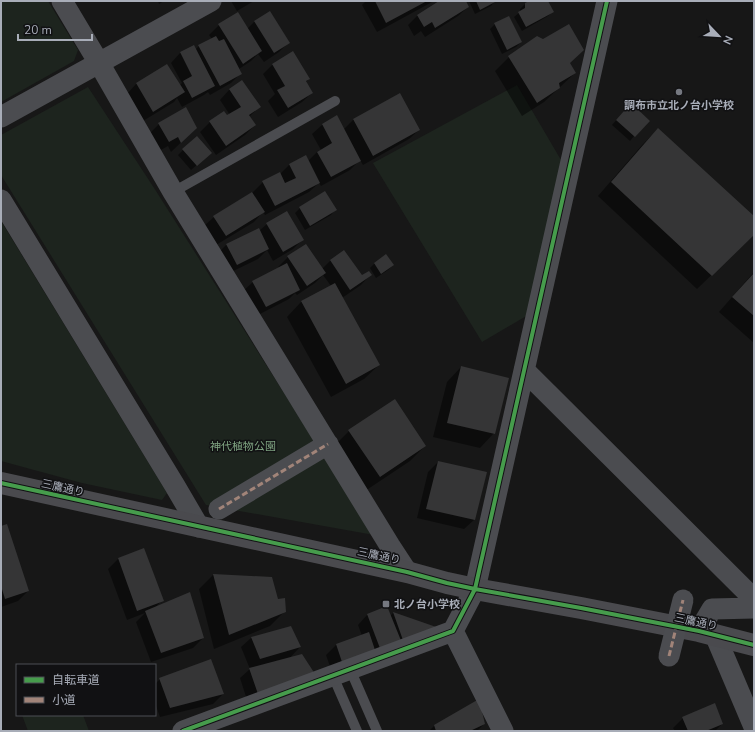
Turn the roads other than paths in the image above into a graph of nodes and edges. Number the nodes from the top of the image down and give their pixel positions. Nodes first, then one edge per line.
1 (62, 1) edge
2 (211, 1) edge
3 (607, 1) edge
4 (99, 63) junction
5 (335, 101) dead end
6 (1, 117) edge
7 (172, 192) junction
8 (1, 200) edge
9 (524, 370) junction
10 (328, 444) junction
11 (1, 483) edge
12 (219, 509) dead end
13 (199, 527) junction
14 (407, 572) junction
15 (475, 589) junction
16 (683, 600) dead end
17 (754, 603) edge
18 (754, 608) edge
19 (453, 631) junction
20 (707, 633) junction
21 (754, 645) edge
22 (669, 656) dead end
23 (341, 672) junction
24 (754, 727) edge
25 (183, 731) edge
26 (357, 731) edge
27 (377, 731) edge
28 (503, 731) edge

1 - 4 street
2 - 4 street
3 - 9 street
4 - 6 street
4 - 7 street
5 - 7 lane
7 - 10 street
8 - 13 street
9 - 15 street
9 - 17 street
10 - 12 street
10 - 14 street
11 - 13 main road, 三鷹通り
13 - 14 main road, 三鷹通り
14 - 15 main road, 三鷹通り
15 - 19 street
15 - 20 main road, 三鷹通り
16 - 22 street, bridge
18 - 20 street
19 - 23 street
19 - 28 street
20 - 21 main road, 三鷹通り
20 - 24 street
23 - 25 street
23 - 26 lane
23 - 27 lane

